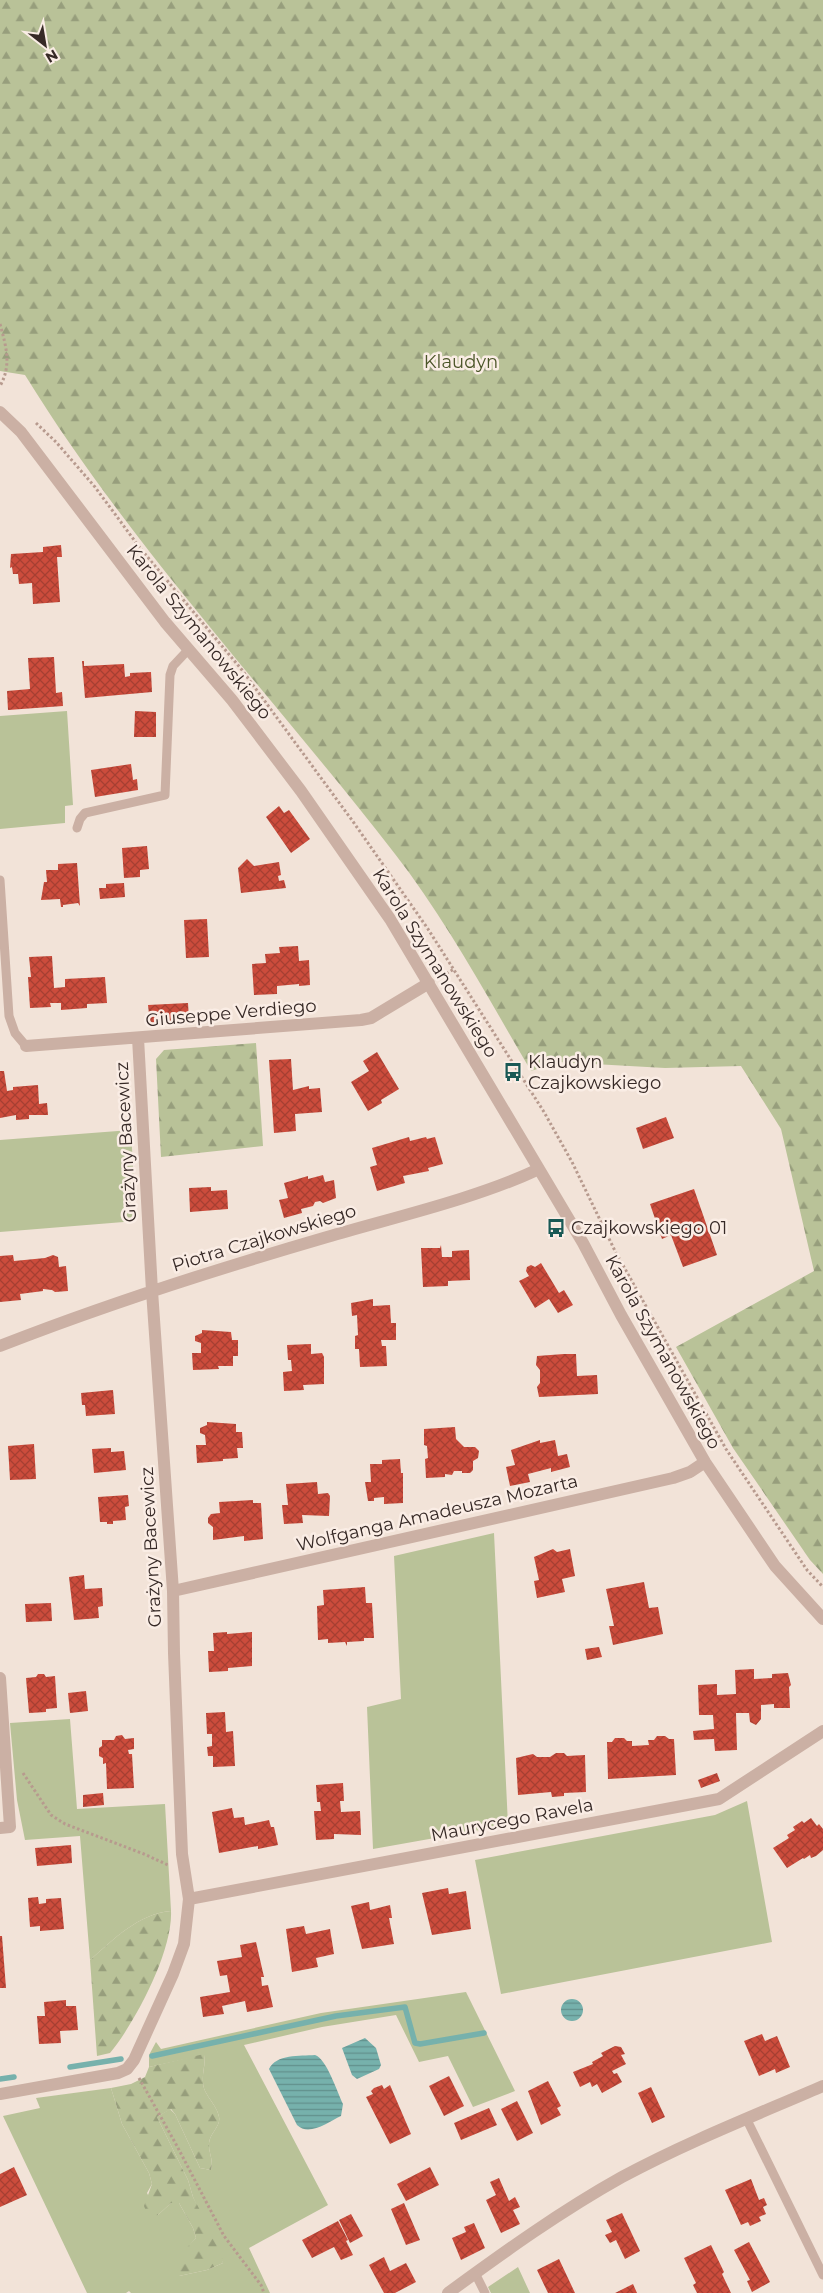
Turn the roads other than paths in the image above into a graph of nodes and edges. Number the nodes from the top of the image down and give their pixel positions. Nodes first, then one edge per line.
1 (0, 412) edge
2 (188, 650) junction
3 (77, 828) dead end
4 (0, 880) edge
5 (429, 983) junction
6 (138, 1038) junction
7 (26, 1046) joint
8 (540, 1170) junction
9 (152, 1291) junction
10 (0, 1346) edge
11 (705, 1462) junction
12 (174, 1592) junction
13 (823, 1619) edge
14 (0, 1678) edge
15 (823, 1731) edge
16 (0, 1828) edge
17 (189, 1899) junction
18 (823, 2086) edge
19 (0, 2094) edge
20 (747, 2120) junction
21 (475, 2273) junction
22 (823, 2275) edge
23 (448, 2293) edge
24 (484, 2293) edge

1 - 2 street, Karola Szymanowskiego
2 - 3 lane
2 - 5 street, Karola Szymanowskiego
4 - 7 lane
5 - 6 street, Giuseppe Verdiego
5 - 8 street, Karola Szymanowskiego
6 - 7 street, Giuseppe Verdiego
6 - 9 street, Grażyny Bacewicz
8 - 9 street, Piotra Czajkowskiego
8 - 11 street, Karola Szymanowskiego
9 - 10 street, Piotra Czajkowskiego
9 - 12 street, Grażyny Bacewicz
11 - 12 street, Wolfganga Amadeusza Mozarta
11 - 13 street, Karola Szymanowskiego
12 - 17 street, Grażyny Bacewicz
14 - 16 street
15 - 17 street, Maurycego Ravela
17 - 19 street, Grażyny Bacewicz
18 - 20 street
20 - 21 street
20 - 22 lane
21 - 23 street
21 - 24 lane

